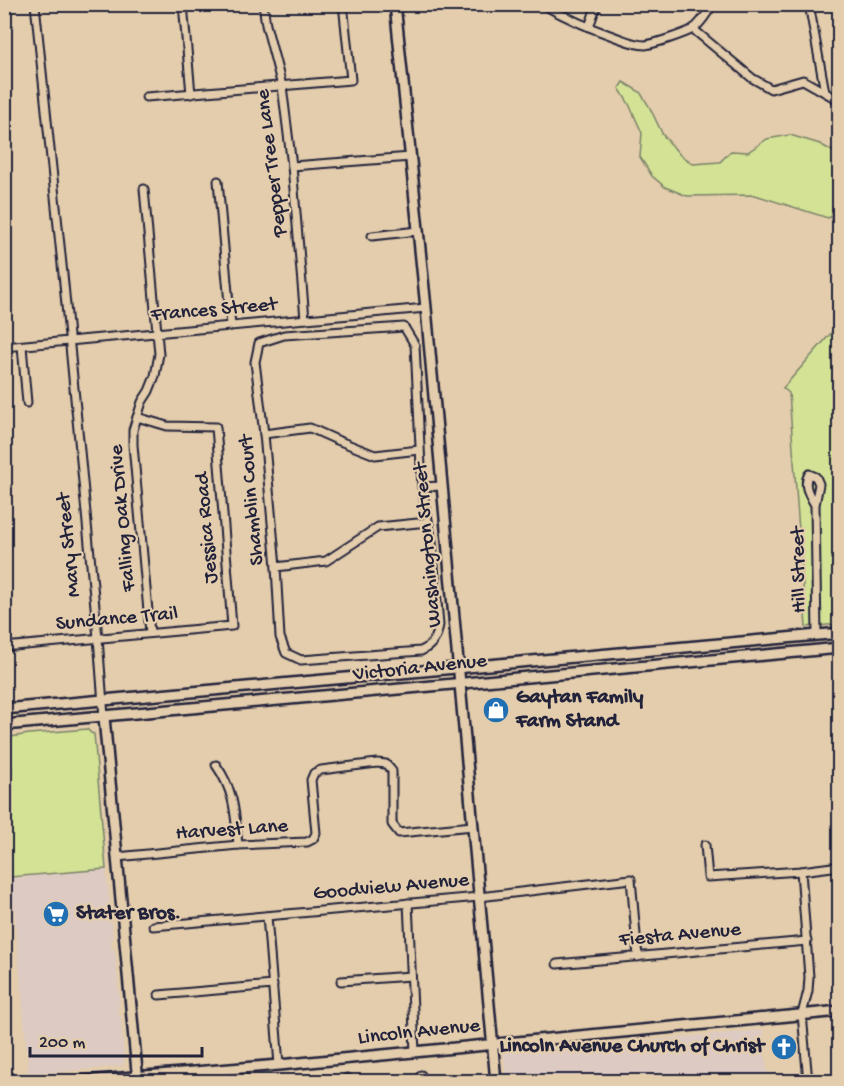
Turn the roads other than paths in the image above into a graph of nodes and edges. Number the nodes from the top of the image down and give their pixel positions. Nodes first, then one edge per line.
1 (35, 4) edge
2 (183, 4) edge
3 (263, 4) edge
4 (395, 4) edge
5 (542, 4) edge
6 (597, 4) edge
7 (713, 4) edge
8 (809, 4) edge
9 (344, 5) edge
10 (589, 27) junction
11 (693, 29) junction
12 (282, 86) junction
13 (825, 92) junction
14 (191, 94) junction
15 (146, 97) dead end
16 (840, 101) edge
17 (411, 157) junction
18 (292, 166) junction
19 (218, 181) dead end
20 (144, 189) dead end
21 (418, 231) junction
22 (372, 236) dead end
23 (426, 308) junction
24 (304, 319) junction
25 (231, 326) junction
26 (158, 333) junction
27 (69, 341) junction
28 (22, 346) junction
29 (4, 347) edge
30 (27, 403) dead end
31 (137, 417) junction
32 (264, 434) junction
33 (419, 450) junction
34 (442, 486) junction
35 (422, 487) junction
36 (815, 505) dead end
37 (428, 522) junction
38 (276, 567) junction
39 (232, 626) joint
40 (150, 633) junction
41 (840, 633) edge
42 (817, 635) junction
43 (98, 638) junction
44 (4, 647) edge
45 (840, 648) edge
46 (458, 668) junction
47 (460, 684) junction
48 (102, 700) junction
49 (4, 709) edge
50 (104, 717) junction
51 (4, 725) edge
52 (216, 765) dead end
53 (473, 826) junction
54 (238, 845) junction
55 (705, 845) dead end
56 (117, 857) junction
57 (840, 867) edge
58 (801, 871) junction
59 (479, 897) junction
60 (408, 903) junction
61 (267, 916) junction
62 (153, 926) dead end
63 (807, 941) junction
64 (638, 957) junction
65 (557, 964) dead end
66 (411, 976) junction
67 (341, 981) dead end
68 (273, 986) junction
69 (159, 995) dead end
70 (840, 1011) edge
71 (802, 1014) junction
72 (492, 1044) junction
73 (415, 1052) junction
74 (279, 1065) junction
75 (138, 1079) edge
76 (74, 1082) edge
77 (496, 1082) edge
78 (808, 1082) edge

1 - 27 street, Mary Street
2 - 14 street
3 - 12 street, Pepper Tree Lane
4 - 17 main road, Washington Street
5 - 10 street
6 - 10 street
7 - 11 street
8 - 13 street
9 - 12 street
10 - 11 street
11 - 13 street
12 - 14 street
12 - 18 street, Pepper Tree Lane
13 - 16 street
14 - 15 street
17 - 18 street
17 - 21 main road, Washington Street
18 - 24 street, Pepper Tree Lane
19 - 25 street
20 - 26 street, Falling Oak Drive
21 - 22 street
21 - 23 main road, Washington Street
23 - 24 street, Frances Street
23 - 34 main road, Washington Street
24 - 25 street, Frances Street
25 - 26 street, Frances Street
26 - 27 street, Frances Street
26 - 31 street, Falling Oak Drive
27 - 28 street, Frances Street
27 - 43 street, Mary Street
28 - 29 street, Frances Street
28 - 30 street
31 - 39 street, Jessica Road
31 - 40 street, Falling Oak Drive
32 - 33 street
32 - 33 street, Shamblin Court
32 - 38 street, Shamblin Court
33 - 35 street
34 - 35 street
34 - 46 main road, Washington Street
35 - 37 street
36 - 42 street, Hill Street
37 - 38 street
37 - 38 street, Shamblin Court
39 - 40 street, Sundance Trail
40 - 43 street, Sundance Trail
41 - 42 main road, Victoria Avenue
42 - 46 main road, Victoria Avenue
43 - 44 street, Sundance Trail
43 - 48 street, Mary Street
45 - 47 main road, Victoria Avenue
46 - 47 main road, Washington Street
46 - 48 main road, Victoria Avenue
47 - 50 main road, Victoria Avenue
47 - 53 main road, Washington Street
48 - 49 main road, Victoria Avenue
48 - 50 street, Mary Street
50 - 51 main road, Victoria Avenue
50 - 56 main road, Mary Street
52 - 54 street
53 - 54 street, Harvest Lane
53 - 59 main road, Washington Street
54 - 56 street, Harvest Lane
55 - 58 street
56 - 75 main road, Mary Street
57 - 58 street
58 - 63 street
59 - 60 street, Goodview Avenue
59 - 64 street, Goodview Avenue
59 - 72 main road, Washington Street
60 - 61 street, Goodview Avenue
60 - 66 street
61 - 62 street, Goodview Avenue
61 - 68 street
63 - 64 street, Fiesta Avenue
63 - 71 street
64 - 65 street, Fiesta Avenue
66 - 67 street
66 - 73 street
68 - 69 street
68 - 74 street
70 - 71 main road, Lincoln Avenue
71 - 72 main road, Lincoln Avenue
71 - 78 street
72 - 73 main road, Lincoln Avenue
72 - 77 main road, Washington Street
73 - 74 main road, Lincoln Avenue
74 - 75 main road, Lincoln Avenue
75 - 76 main road, Lincoln Avenue

